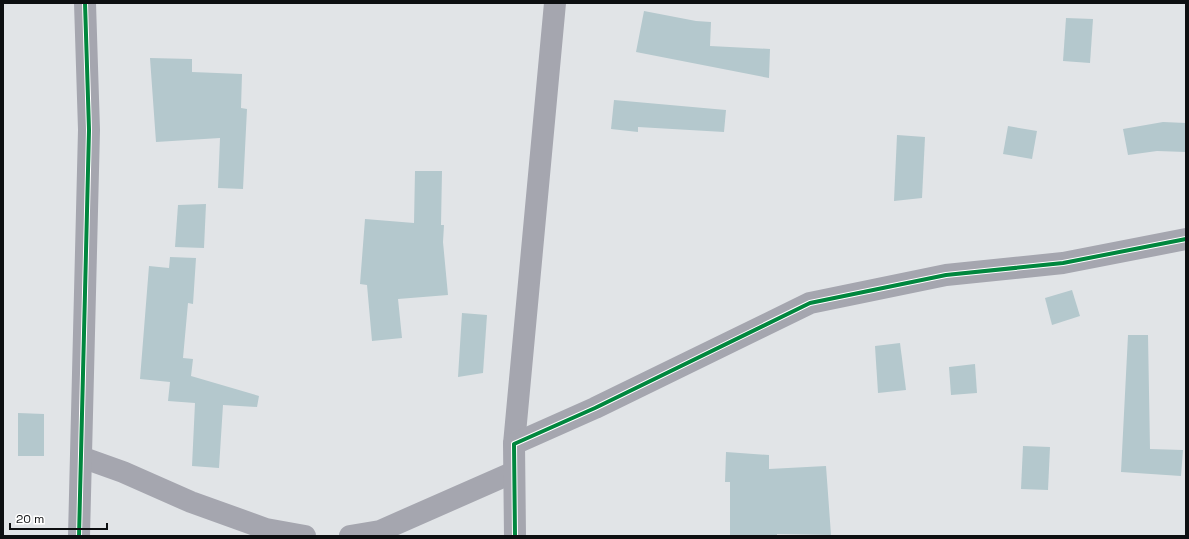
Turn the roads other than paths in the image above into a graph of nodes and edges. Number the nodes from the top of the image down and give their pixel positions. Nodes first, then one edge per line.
1 (85, 3) edge
2 (555, 3) edge
3 (1186, 239) edge
4 (514, 444) junction
5 (81, 457) junction
6 (514, 472) junction
7 (79, 536) edge
8 (305, 536) edge
9 (350, 536) edge
10 (515, 536) edge

1 - 5 street
2 - 4 street
3 - 4 street
4 - 6 street
5 - 7 street
5 - 8 street
6 - 9 street
6 - 10 street

